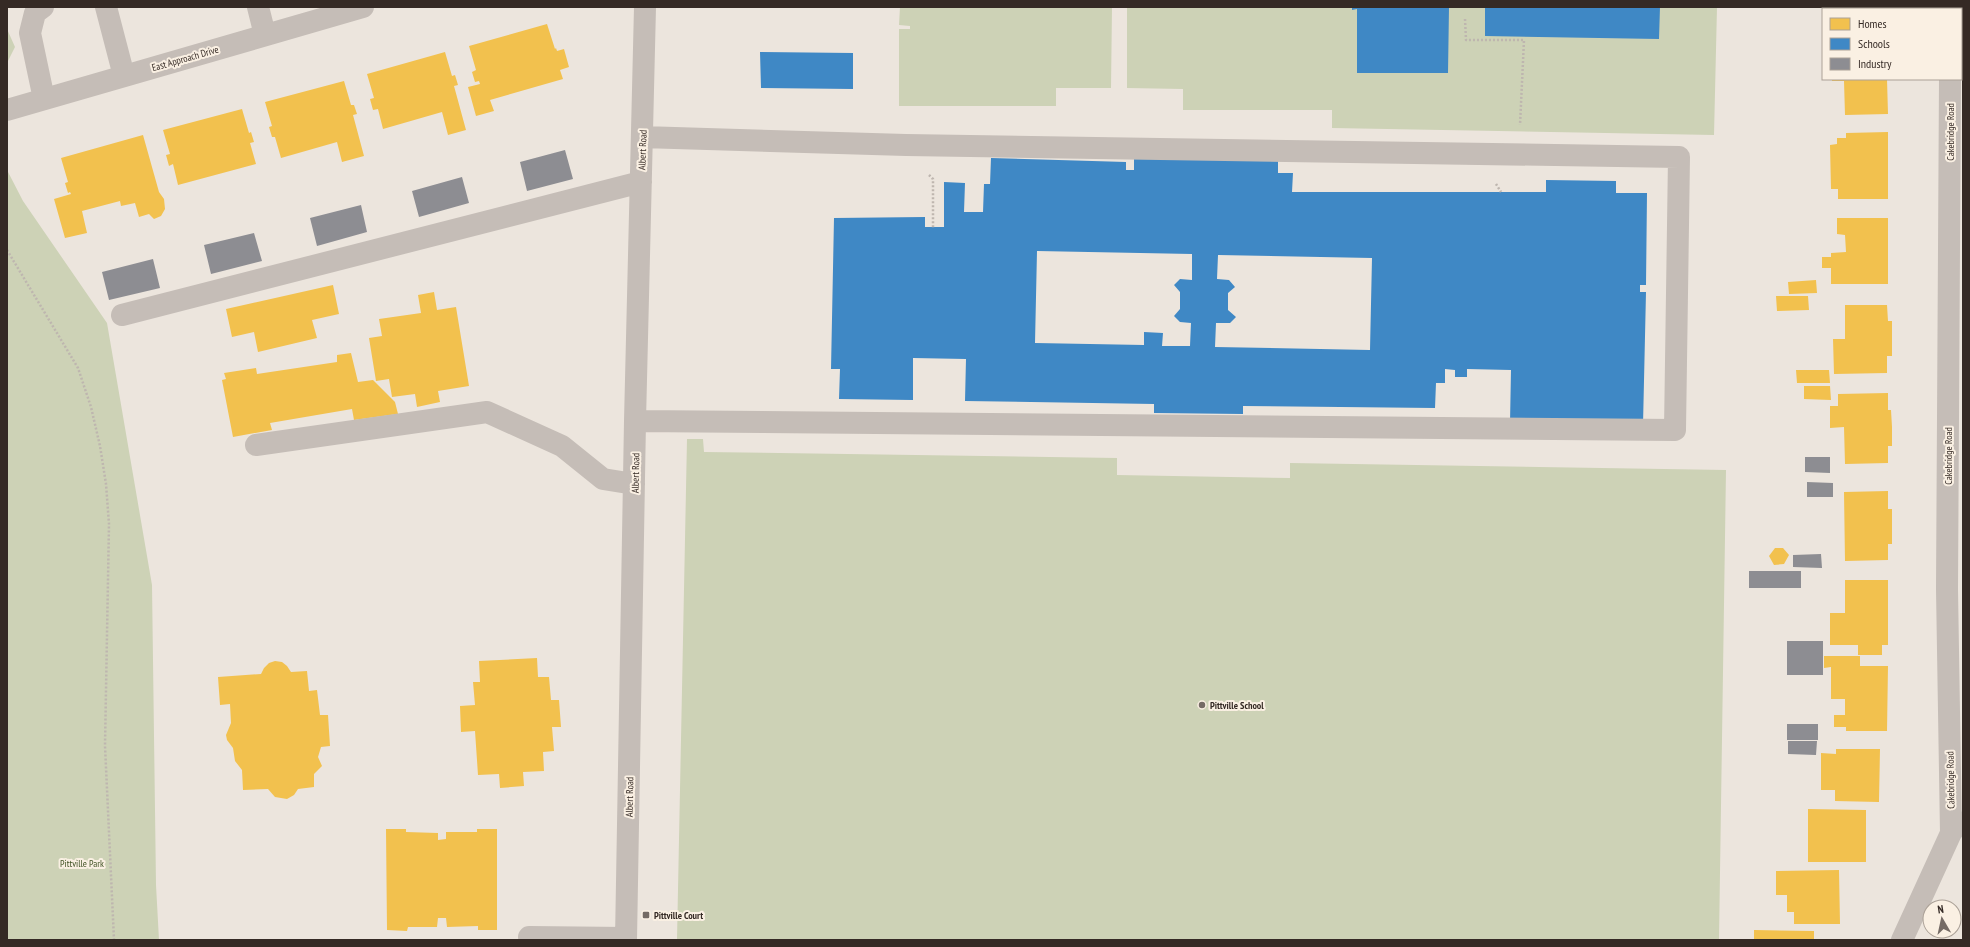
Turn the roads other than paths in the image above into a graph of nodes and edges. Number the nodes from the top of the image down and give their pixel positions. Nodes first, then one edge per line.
1 (43, 7) edge
2 (106, 7) edge
3 (258, 7) edge
4 (363, 7) edge
5 (646, 7) edge
6 (341, 10) edge
7 (265, 35) junction
8 (124, 76) junction
9 (1950, 80) edge
10 (44, 99) junction
11 (7, 110) edge
12 (642, 137) junction
13 (641, 182) junction
14 (122, 315) dead end
15 (635, 421) junction
16 (256, 445) dead end
17 (634, 484) junction
18 (1955, 592) edge
19 (1957, 824) edge
20 (529, 937) dead end
21 (626, 939) edge
22 (1902, 940) edge

1 - 10 street
2 - 8 street
3 - 7 street
4 - 6 street, East Approach Drive
5 - 12 street, Albert Road
6 - 7 street, East Approach Drive
7 - 8 street, East Approach Drive
8 - 10 street, East Approach Drive
9 - 18 street, Cakebridge Road
10 - 11 street, East Approach Drive
12 - 13 street, Albert Road
12 - 15 street
13 - 14 street
13 - 15 street, Albert Road
15 - 17 street, Albert Road
16 - 17 street
17 - 21 street, Albert Road
18 - 19 street, Cakebridge Road
19 - 22 street
20 - 21 street

